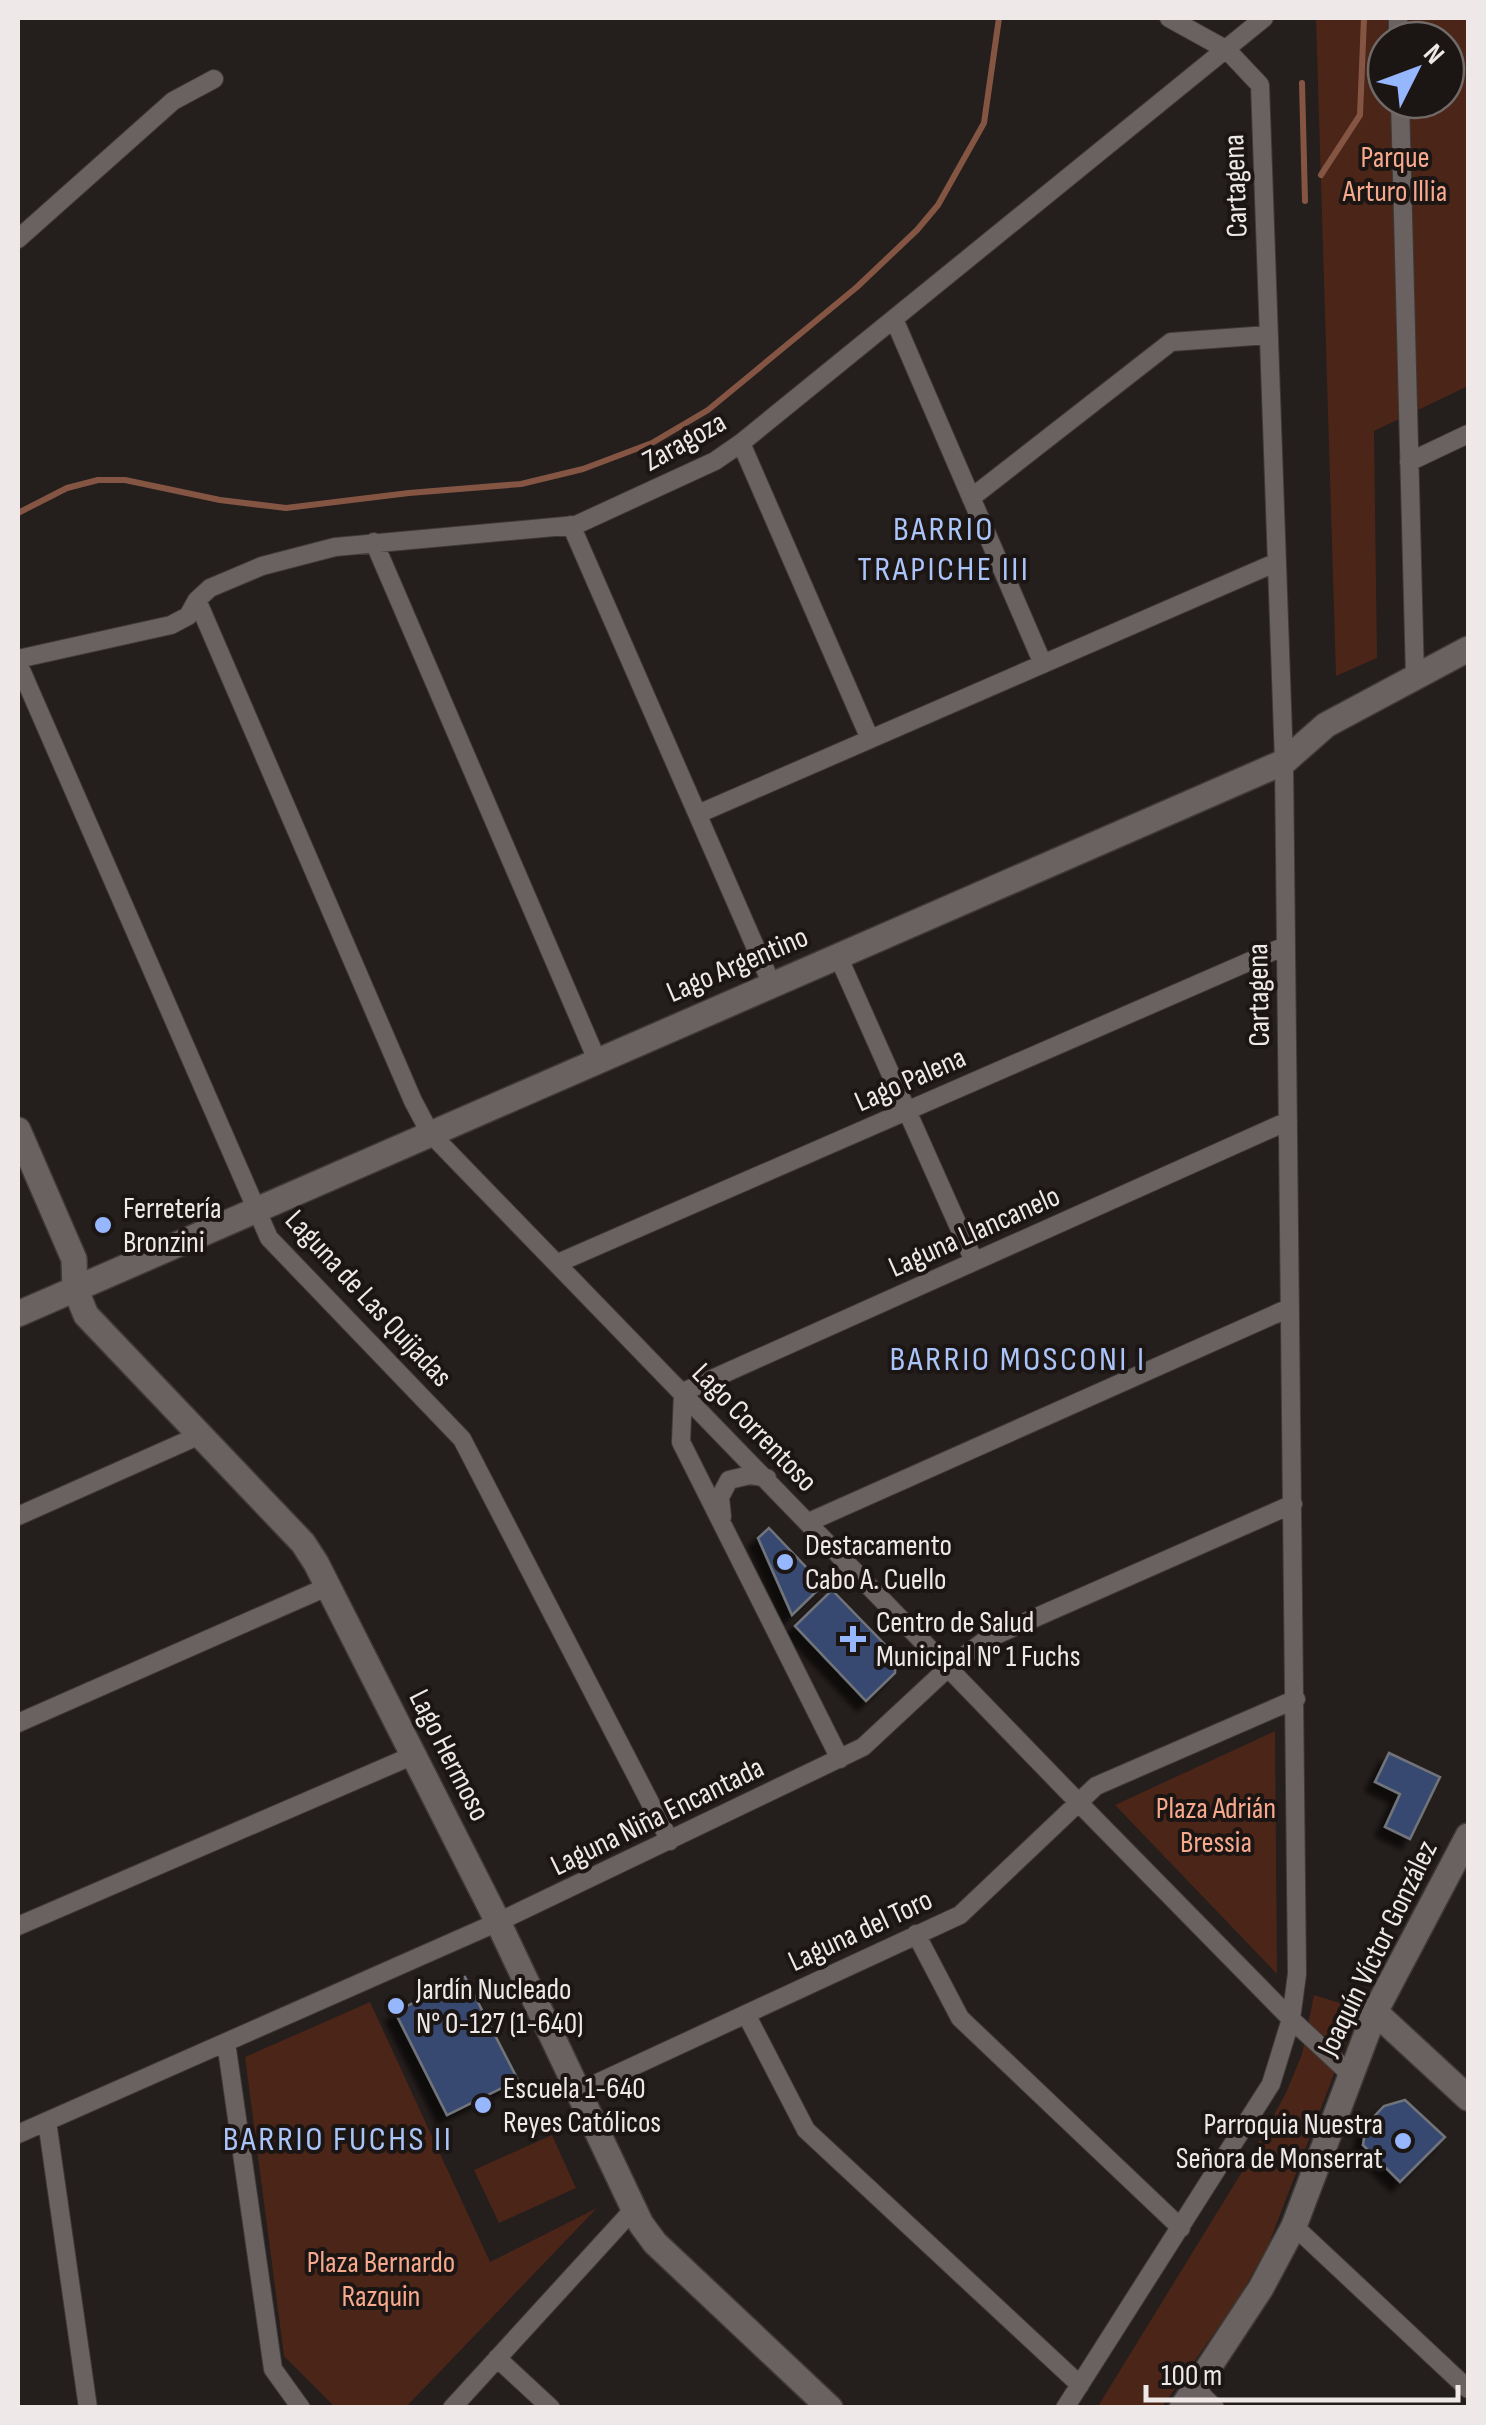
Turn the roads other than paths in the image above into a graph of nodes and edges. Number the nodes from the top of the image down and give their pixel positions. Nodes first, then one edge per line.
1 (1170, 18) edge
2 (1264, 18) edge
3 (1227, 50) junction
4 (214, 79) dead end
5 (1401, 120) edge
6 (18, 239) edge
7 (894, 319) junction
8 (1268, 335) junction
9 (1468, 434) edge
10 (741, 443) junction
11 (1410, 462) junction
12 (971, 498) junction
13 (572, 526) junction
14 (374, 542) junction
15 (1275, 563) junction
16 (197, 600) junction
17 (1468, 649) edge
18 (18, 661) edge
19 (1043, 664) junction
20 (1415, 678) junction
21 (870, 740) junction
22 (1284, 762) junction
23 (698, 814) junction
24 (1285, 946) junction
25 (838, 956) junction
26 (772, 984) junction
27 (598, 1060) junction
28 (907, 1111) junction
29 (1288, 1121) junction
30 (18, 1130) edge
31 (430, 1134) junction
32 (255, 1210) junction
33 (974, 1261) junction
34 (558, 1263) junction
35 (76, 1288) junction
36 (1289, 1308) junction
37 (18, 1314) edge
38 (683, 1392) junction
39 (200, 1435) junction
40 (767, 1478) junction
41 (1293, 1504) junction
42 (18, 1516) edge
43 (809, 1522) junction
44 (726, 1530) junction
45 (328, 1586) junction
46 (949, 1666) junction
47 (1296, 1699) junction
48 (18, 1723) edge
49 (414, 1755) junction
50 (840, 1758) junction
51 (1078, 1802) junction
52 (1468, 1836) edge
53 (670, 1841) junction
54 (498, 1922) junction
55 (18, 1926) edge
56 (916, 1934) junction
57 (1375, 2012) junction
58 (746, 2014) junction
59 (1291, 2019) junction
60 (226, 2042) junction
61 (1350, 2074) junction
62 (580, 2091) junction
63 (1468, 2098) edge
64 (47, 2121) junction
65 (18, 2134) edge
66 (632, 2211) junction
67 (1294, 2226) junction
68 (1182, 2228) junction
69 (497, 2358) junction
70 (1080, 2386) junction
71 (1468, 2390) edge
72 (1188, 2398) edge
73 (88, 2408) edge
74 (302, 2408) edge
75 (452, 2408) edge
76 (550, 2408) edge
77 (830, 2408) edge
78 (1065, 2408) edge
79 (1215, 2408) edge

1 - 3 street, Cartagena
2 - 3 street, Zaragoza
3 - 7 street, Zaragoza
3 - 8 street, Cartagena
4 - 6 street
5 - 11 street
7 - 10 street, Zaragoza
7 - 12 street
8 - 12 street
8 - 15 street, Cartagena
9 - 11 street
10 - 13 street, Zaragoza
10 - 21 street
11 - 20 street
12 - 19 street
13 - 14 street, Zaragoza
13 - 23 street
14 - 16 street, Zaragoza
14 - 27 street
15 - 19 street
15 - 22 street, Cartagena
16 - 18 street, Zaragoza
16 - 31 street, Lago Correntoso
17 - 20 street, Lago Argentino
18 - 32 street, Laguna de Las Quijadas
19 - 21 street
20 - 22 street, Lago Argentino
21 - 23 street
22 - 24 street, Cartagena
22 - 25 street, Lago Argentino
23 - 26 street
24 - 28 street, Lago Palena
24 - 29 street, Cartagena
25 - 26 street, Lago Argentino
25 - 28 street
26 - 27 street, Lago Argentino
27 - 31 street, Lago Argentino
28 - 33 street
28 - 34 street, Lago Palena
29 - 33 street, Laguna Llancanelo
29 - 36 street, Cartagena
30 - 35 street, Lago Hermoso
31 - 32 street, Lago Argentino
31 - 34 street, Lago Correntoso
32 - 35 street, Lago Argentino
32 - 53 street, Laguna de Las Quijadas
33 - 38 street, Laguna Llancanelo
34 - 38 street, Lago Correntoso
35 - 37 street, Lago Argentino
35 - 39 street, Lago Hermoso
36 - 41 street, Cartagena
36 - 43 street
38 - 40 street, Lago Correntoso
38 - 44 street
39 - 42 street
39 - 45 street, Lago Hermoso
40 - 43 street, Lago Correntoso
40 - 44 street
41 - 46 street, Laguna Niña Encantada
41 - 47 street, Cartagena
43 - 46 street, Lago Correntoso
44 - 50 street
45 - 48 street
45 - 49 street, Lago Hermoso
46 - 50 street, Laguna Niña Encantada
46 - 51 street, Lago Correntoso
47 - 51 street, Laguna del Toro
47 - 59 street, Cartagena
49 - 54 street, Lago Hermoso
49 - 55 street
50 - 53 street, Laguna Niña Encantada
51 - 56 street, Laguna del Toro
51 - 59 street, Lago Correntoso
52 - 57 street, Joaquín Víctor González
53 - 54 street, Laguna Niña Encantada
54 - 60 street, Laguna Niña Encantada
54 - 62 street, Lago Hermoso
56 - 58 street, Laguna del Toro
56 - 68 street
57 - 61 street, Joaquín Víctor González
57 - 63 street
58 - 62 street, Laguna del Toro
58 - 70 street
59 - 61 street, Lago Correntoso
59 - 68 street, Cartagena
60 - 64 street, Laguna Niña Encantada
60 - 74 street
61 - 67 street, Joaquín Víctor González
62 - 66 street, Lago Hermoso
64 - 65 street, Laguna Niña Encantada
64 - 73 street
66 - 69 street
66 - 77 street, Lago Hermoso
67 - 71 street
67 - 72 street, Joaquín Víctor González
68 - 70 street, Cartagena
69 - 75 street
69 - 76 street
70 - 78 street, Cartagena
72 - 79 street

